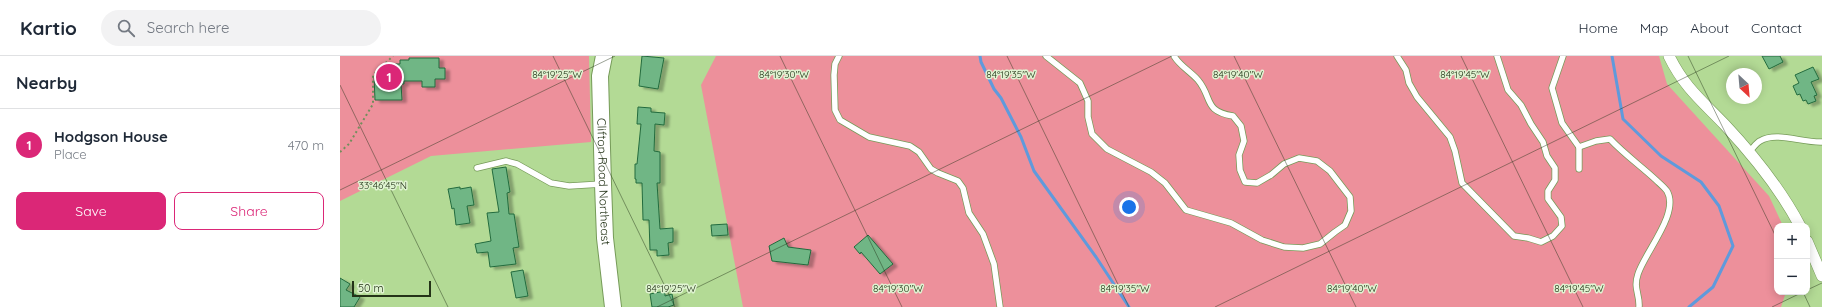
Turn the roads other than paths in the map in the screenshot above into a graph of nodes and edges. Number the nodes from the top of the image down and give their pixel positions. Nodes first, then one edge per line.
1 (604, 56) edge
2 (839, 56) edge
3 (1046, 56) edge
4 (1174, 56) edge
5 (1397, 56) edge
6 (1497, 56) edge
7 (1563, 56) edge
8 (1669, 56) edge
9 (1822, 142) edge
10 (1579, 147) junction
11 (1749, 152) junction
12 (477, 168) dead end
13 (1579, 169) dead end
14 (602, 184) junction
15 (1798, 223) edge
16 (1810, 248) edge
17 (1822, 276) edge
18 (613, 307) edge
19 (1000, 307) edge
20 (1639, 307) edge

1 - 14 street, Clifton Road Northeast
2 - 19 lane
3 - 4 lane
5 - 6 lane
7 - 10 lane
8 - 11 street
9 - 11 lane
10 - 13 lane
10 - 20 lane
11 - 15 street
12 - 14 lane
14 - 18 street, Clifton Road Northeast
16 - 17 street

